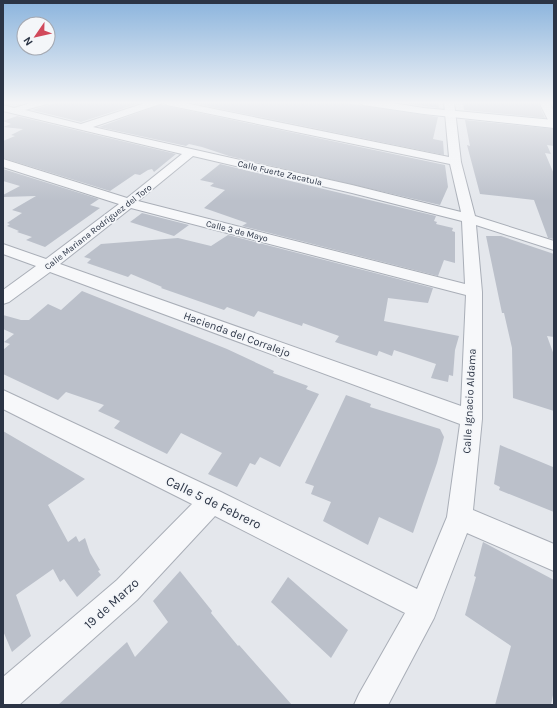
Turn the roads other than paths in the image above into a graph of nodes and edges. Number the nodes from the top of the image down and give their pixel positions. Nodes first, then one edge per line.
1 (118, 135) edge
2 (326, 135) edge
3 (452, 135) edge
4 (190, 153) junction
5 (455, 162) junction
6 (3, 163) edge
7 (129, 203) junction
8 (469, 218) junction
9 (554, 246) edge
10 (3, 249) edge
11 (49, 266) junction
12 (474, 292) junction
13 (3, 298) edge
14 (3, 399) edge
15 (471, 419) junction
16 (212, 501) junction
17 (460, 517) junction
18 (554, 558) edge
19 (424, 608) junction
20 (3, 698) edge
21 (370, 705) edge

1 - 4 street, Calle Fuerte Zacatula
2 - 5 street
3 - 5 street, Calle Ignacio Aldama
4 - 7 street, Calle Mariana Rodríguez del Toro
4 - 8 street, Calle Fuerte Zacatula
5 - 8 street, Calle Ignacio Aldama
6 - 7 street, Calle 3 de Mayo
7 - 11 street, Calle Mariana Rodríguez del Toro
7 - 12 street, Calle 3 de Mayo
8 - 9 street, Calle Fuerte Zacatula
8 - 12 street, Calle Ignacio Aldama
10 - 11 street, Hacienda del Corralejo
11 - 13 street, Calle Mariana Rodríguez del Toro
11 - 15 street, Hacienda del Corralejo
12 - 15 street, Calle Ignacio Aldama
14 - 16 street, Calle 5 de Febrero
15 - 17 street, Calle Ignacio Aldama
16 - 19 street, Calle 5 de Febrero
16 - 20 street, 19 de Marzo
17 - 18 street
17 - 19 street, Calle Ignacio Aldama
19 - 21 street, Calle Ignacio Aldama

